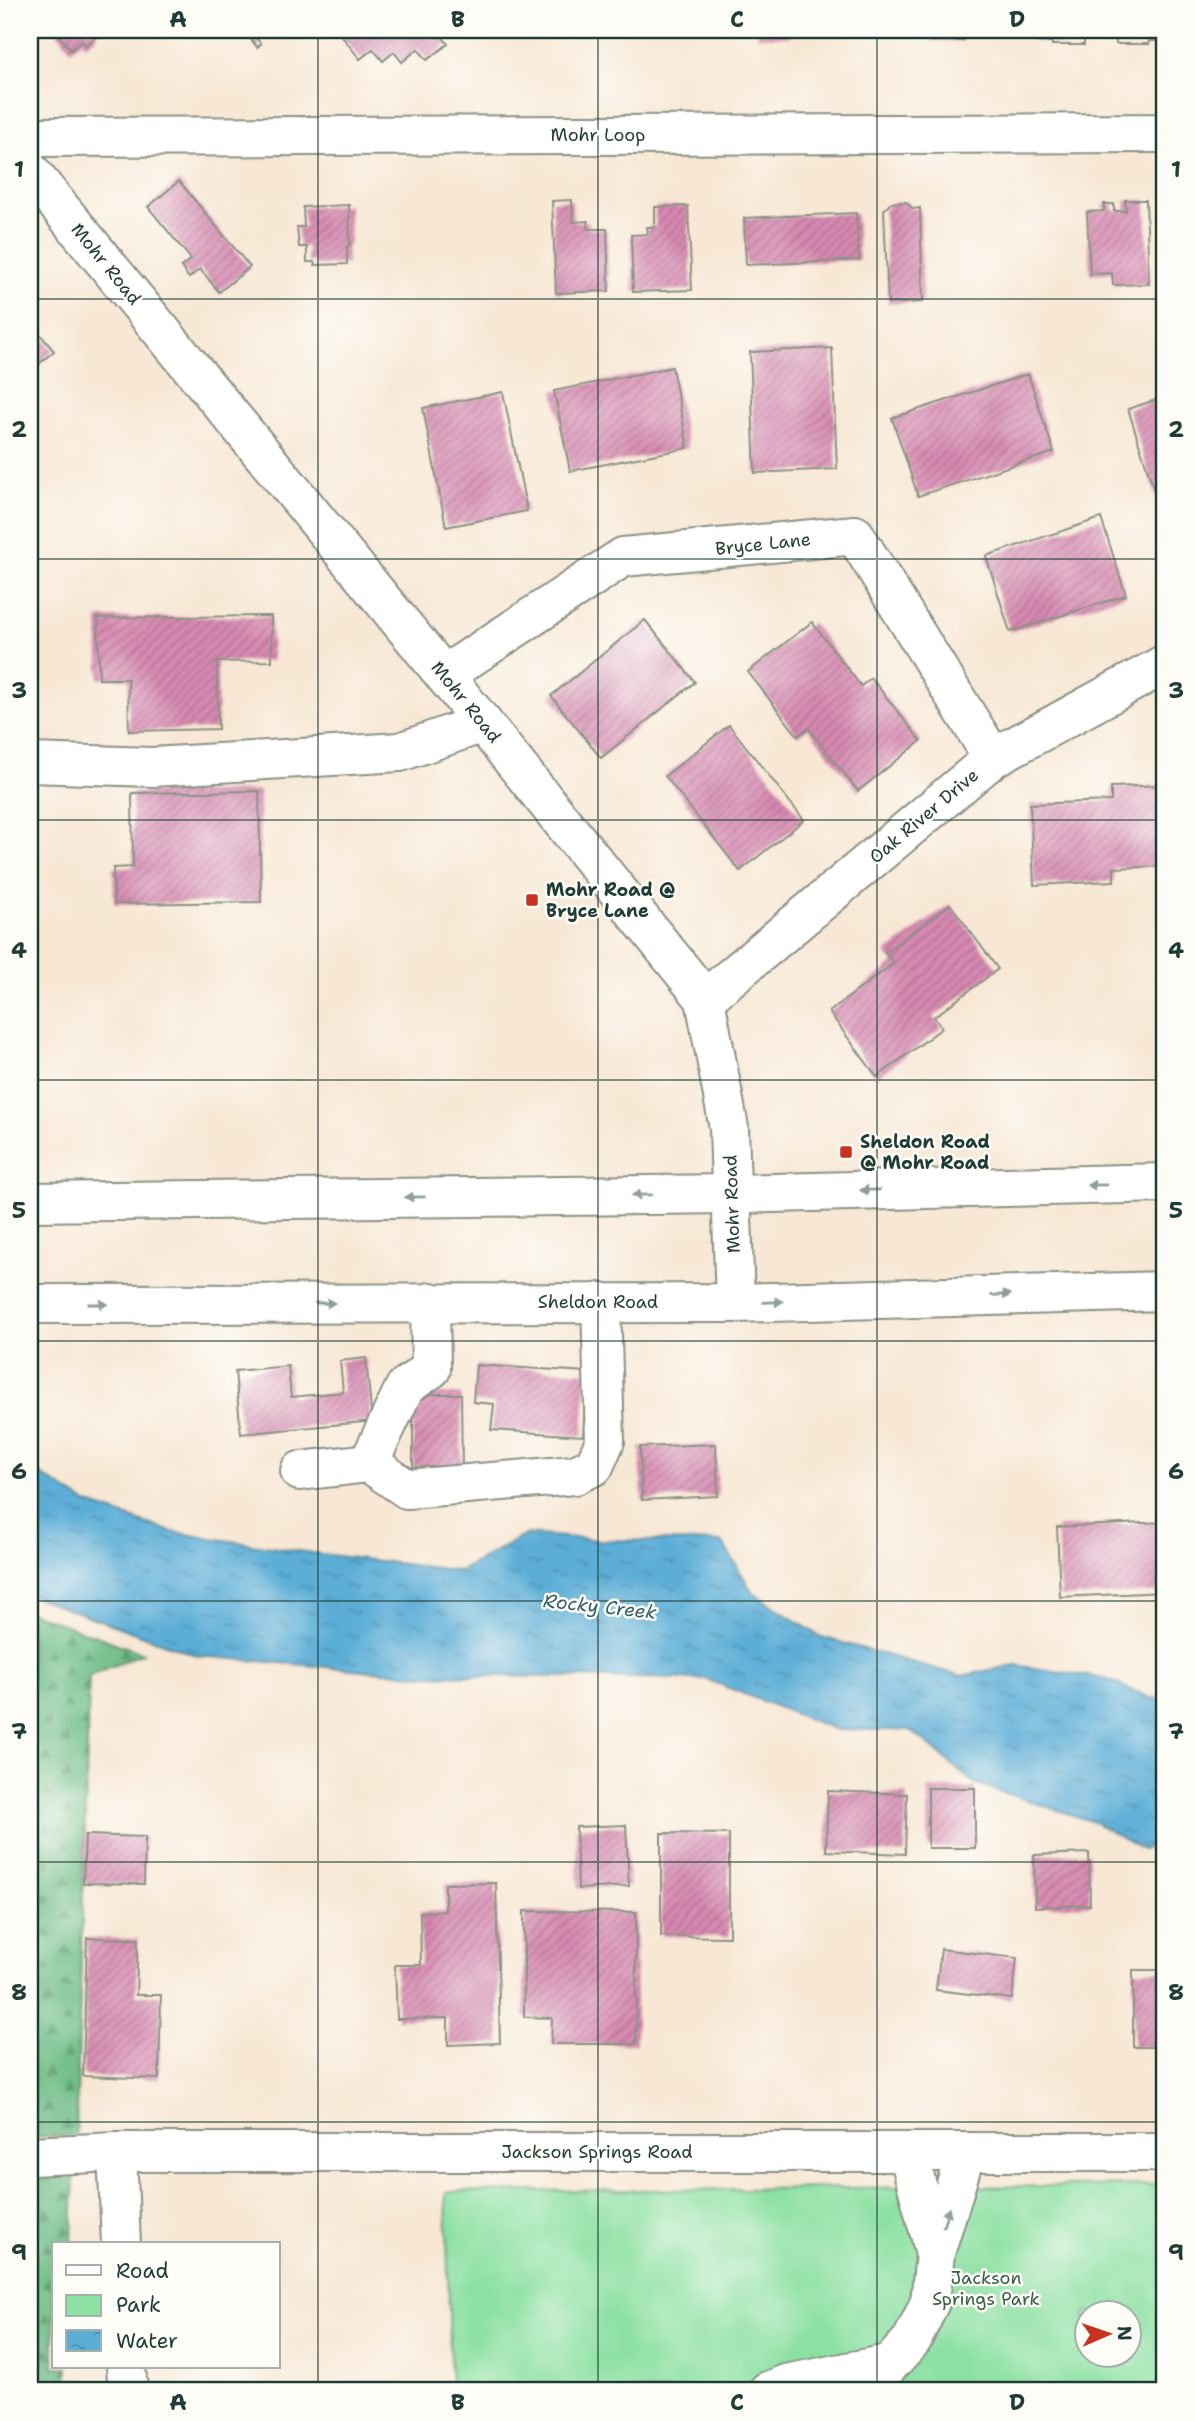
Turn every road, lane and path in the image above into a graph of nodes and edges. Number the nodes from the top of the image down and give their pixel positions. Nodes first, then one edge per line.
1 (1165, 131) edge
2 (30, 137) edge
3 (30, 171) edge
4 (1165, 664) edge
5 (444, 675) junction
6 (483, 723) junction
7 (993, 758) junction
8 (30, 763) edge
9 (705, 999) junction
10 (1165, 1183) edge
11 (732, 1194) junction
12 (30, 1202) edge
13 (1165, 1291) edge
14 (430, 1302) junction
15 (601, 1302) junction
16 (735, 1303) junction
17 (30, 1304) edge
18 (369, 1463) junction
19 (300, 1471) dead end
20 (117, 2152) junction
21 (908, 2152) junction
22 (966, 2152) junction
23 (1165, 2152) edge
24 (30, 2156) edge
25 (121, 2242) edge
26 (935, 2253) junction
27 (127, 2368) edge
28 (877, 2377) edge
29 (128, 2391) edge
30 (768, 2391) edge

1 - 2 street, Mohr Loop
3 - 5 street, Mohr Road
4 - 7 street, Oak River Drive
5 - 6 street, Mohr Road
5 - 7 street, Bryce Lane
6 - 8 street
6 - 9 street, Mohr Road
7 - 9 street, Oak River Drive
9 - 11 street, Mohr Road
10 -> 11 street
11 -> 12 street
11 - 16 street, Mohr Road
16 -> 13 street, Sheldon Road
14 - 15 street, Sheldon Road
17 -> 14 street, Sheldon Road
14 - 18 street
15 - 16 street, Sheldon Road
15 - 18 street
18 - 19 street
20 - 21 street, Jackson Springs Road
20 - 24 street, Jackson Springs Road
20 - 25 street
21 - 22 street, Jackson Springs Road
21 - 26 street
22 - 23 street, Jackson Springs Road
26 -> 22 street
26 - 28 street
27 - 29 street
28 - 30 street

